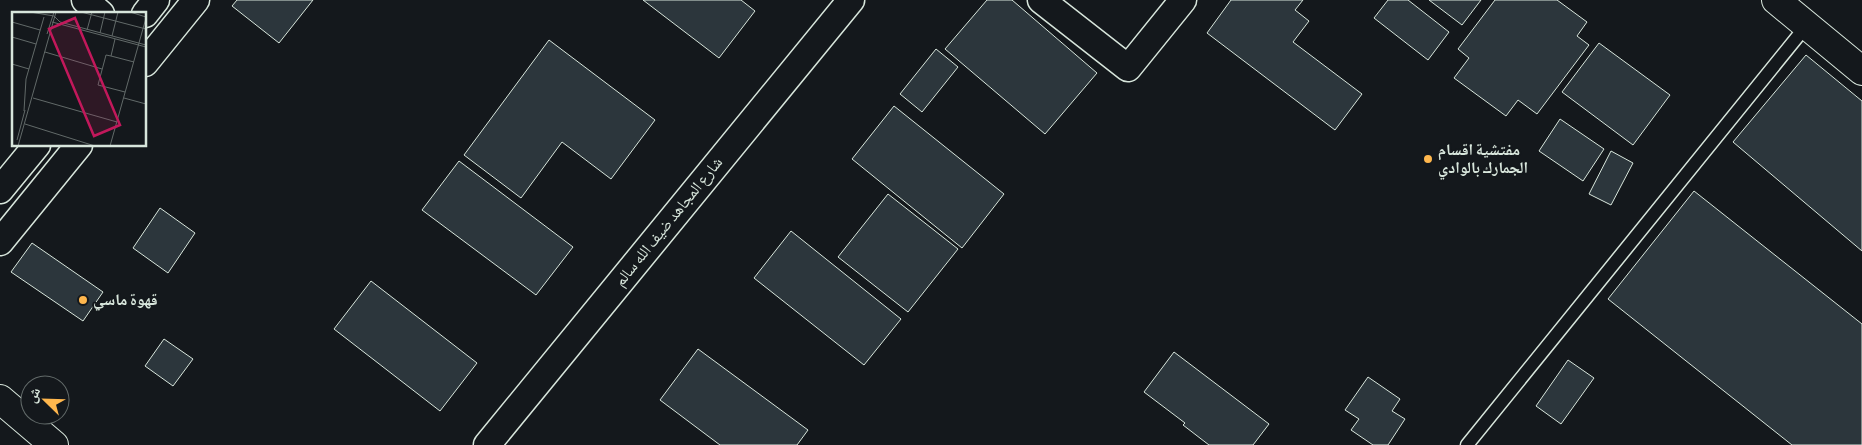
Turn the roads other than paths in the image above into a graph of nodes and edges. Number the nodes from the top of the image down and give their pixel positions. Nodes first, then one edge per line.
1 (84, 0) edge
2 (156, 0) edge
3 (196, 0) edge
4 (852, 0) edge
5 (1042, 0) edge
6 (1182, 0) edge
7 (1776, 0) edge
8 (99, 12) edge
9 (146, 13) edge
10 (1807, 25) junction
11 (146, 62) edge
12 (1862, 71) edge
13 (36, 146) edge
14 (78, 146) edge
15 (0, 190) edge
16 (0, 242) edge
17 (0, 399) edge
18 (54, 445) edge
19 (486, 445) edge
20 (1467, 445) edge

1 - 8 street
2 - 9 street
3 - 11 street
4 - 19 street, شارع المجاهد ضيف الله سالم
5 - 6 street
7 - 10 street
10 - 12 street
10 - 20 lane
13 - 15 street
14 - 16 street
17 - 18 street

